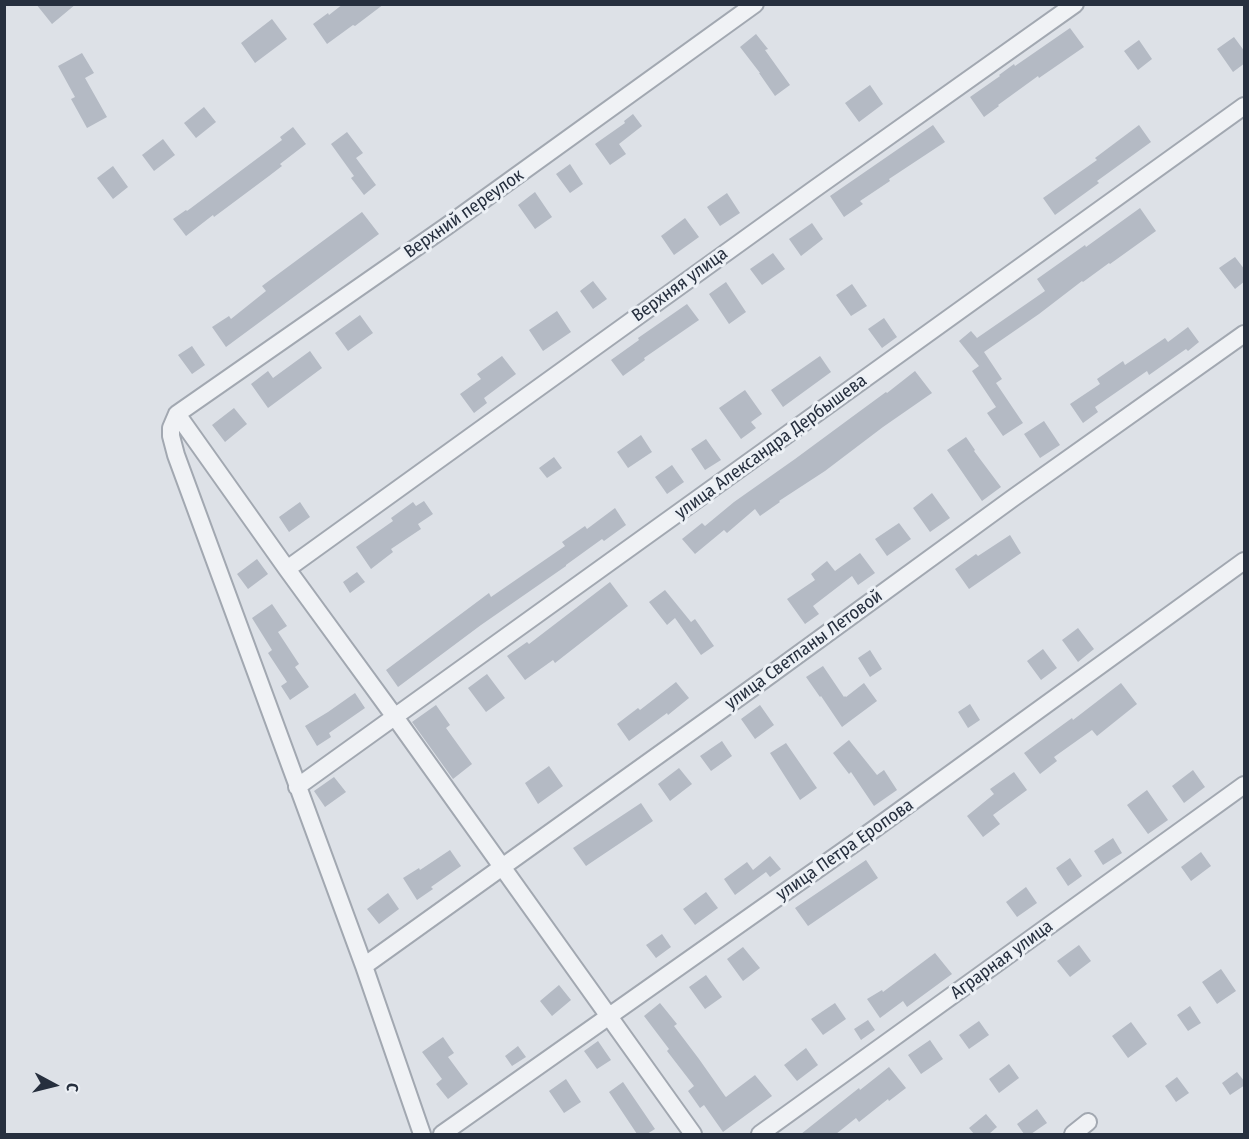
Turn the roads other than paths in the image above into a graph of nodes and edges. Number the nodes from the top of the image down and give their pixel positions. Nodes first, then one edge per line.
1 (754, 4) edge
2 (1075, 4) edge
3 (1245, 106) edge
4 (1245, 334) edge
5 (175, 418) junction
6 (1245, 561) edge
7 (286, 569) junction
8 (395, 717) junction
9 (1245, 785) edge
10 (297, 787) junction
11 (500, 867) junction
12 (364, 966) junction
13 (608, 1017) junction
14 (1088, 1122) dead end
15 (422, 1134) edge
16 (442, 1134) edge
17 (693, 1134) edge
18 (760, 1134) edge
19 (1073, 1134) edge

1 - 5 street, Верхний переулок
2 - 7 street, Верхняя улица
3 - 8 street, улица Александра Дербышева
4 - 11 street, улица Светланы Летовой
5 - 7 street
5 - 10 street
6 - 13 street, улица Петра Еропова
7 - 8 street
8 - 10 street, улица Александра Дербышева
8 - 11 street
9 - 18 street, Аграрная улица
10 - 12 street
11 - 12 street, улица Светланы Летовой
11 - 13 street
12 - 15 street
13 - 16 street, улица Петра Еропова
13 - 17 street
14 - 19 street

